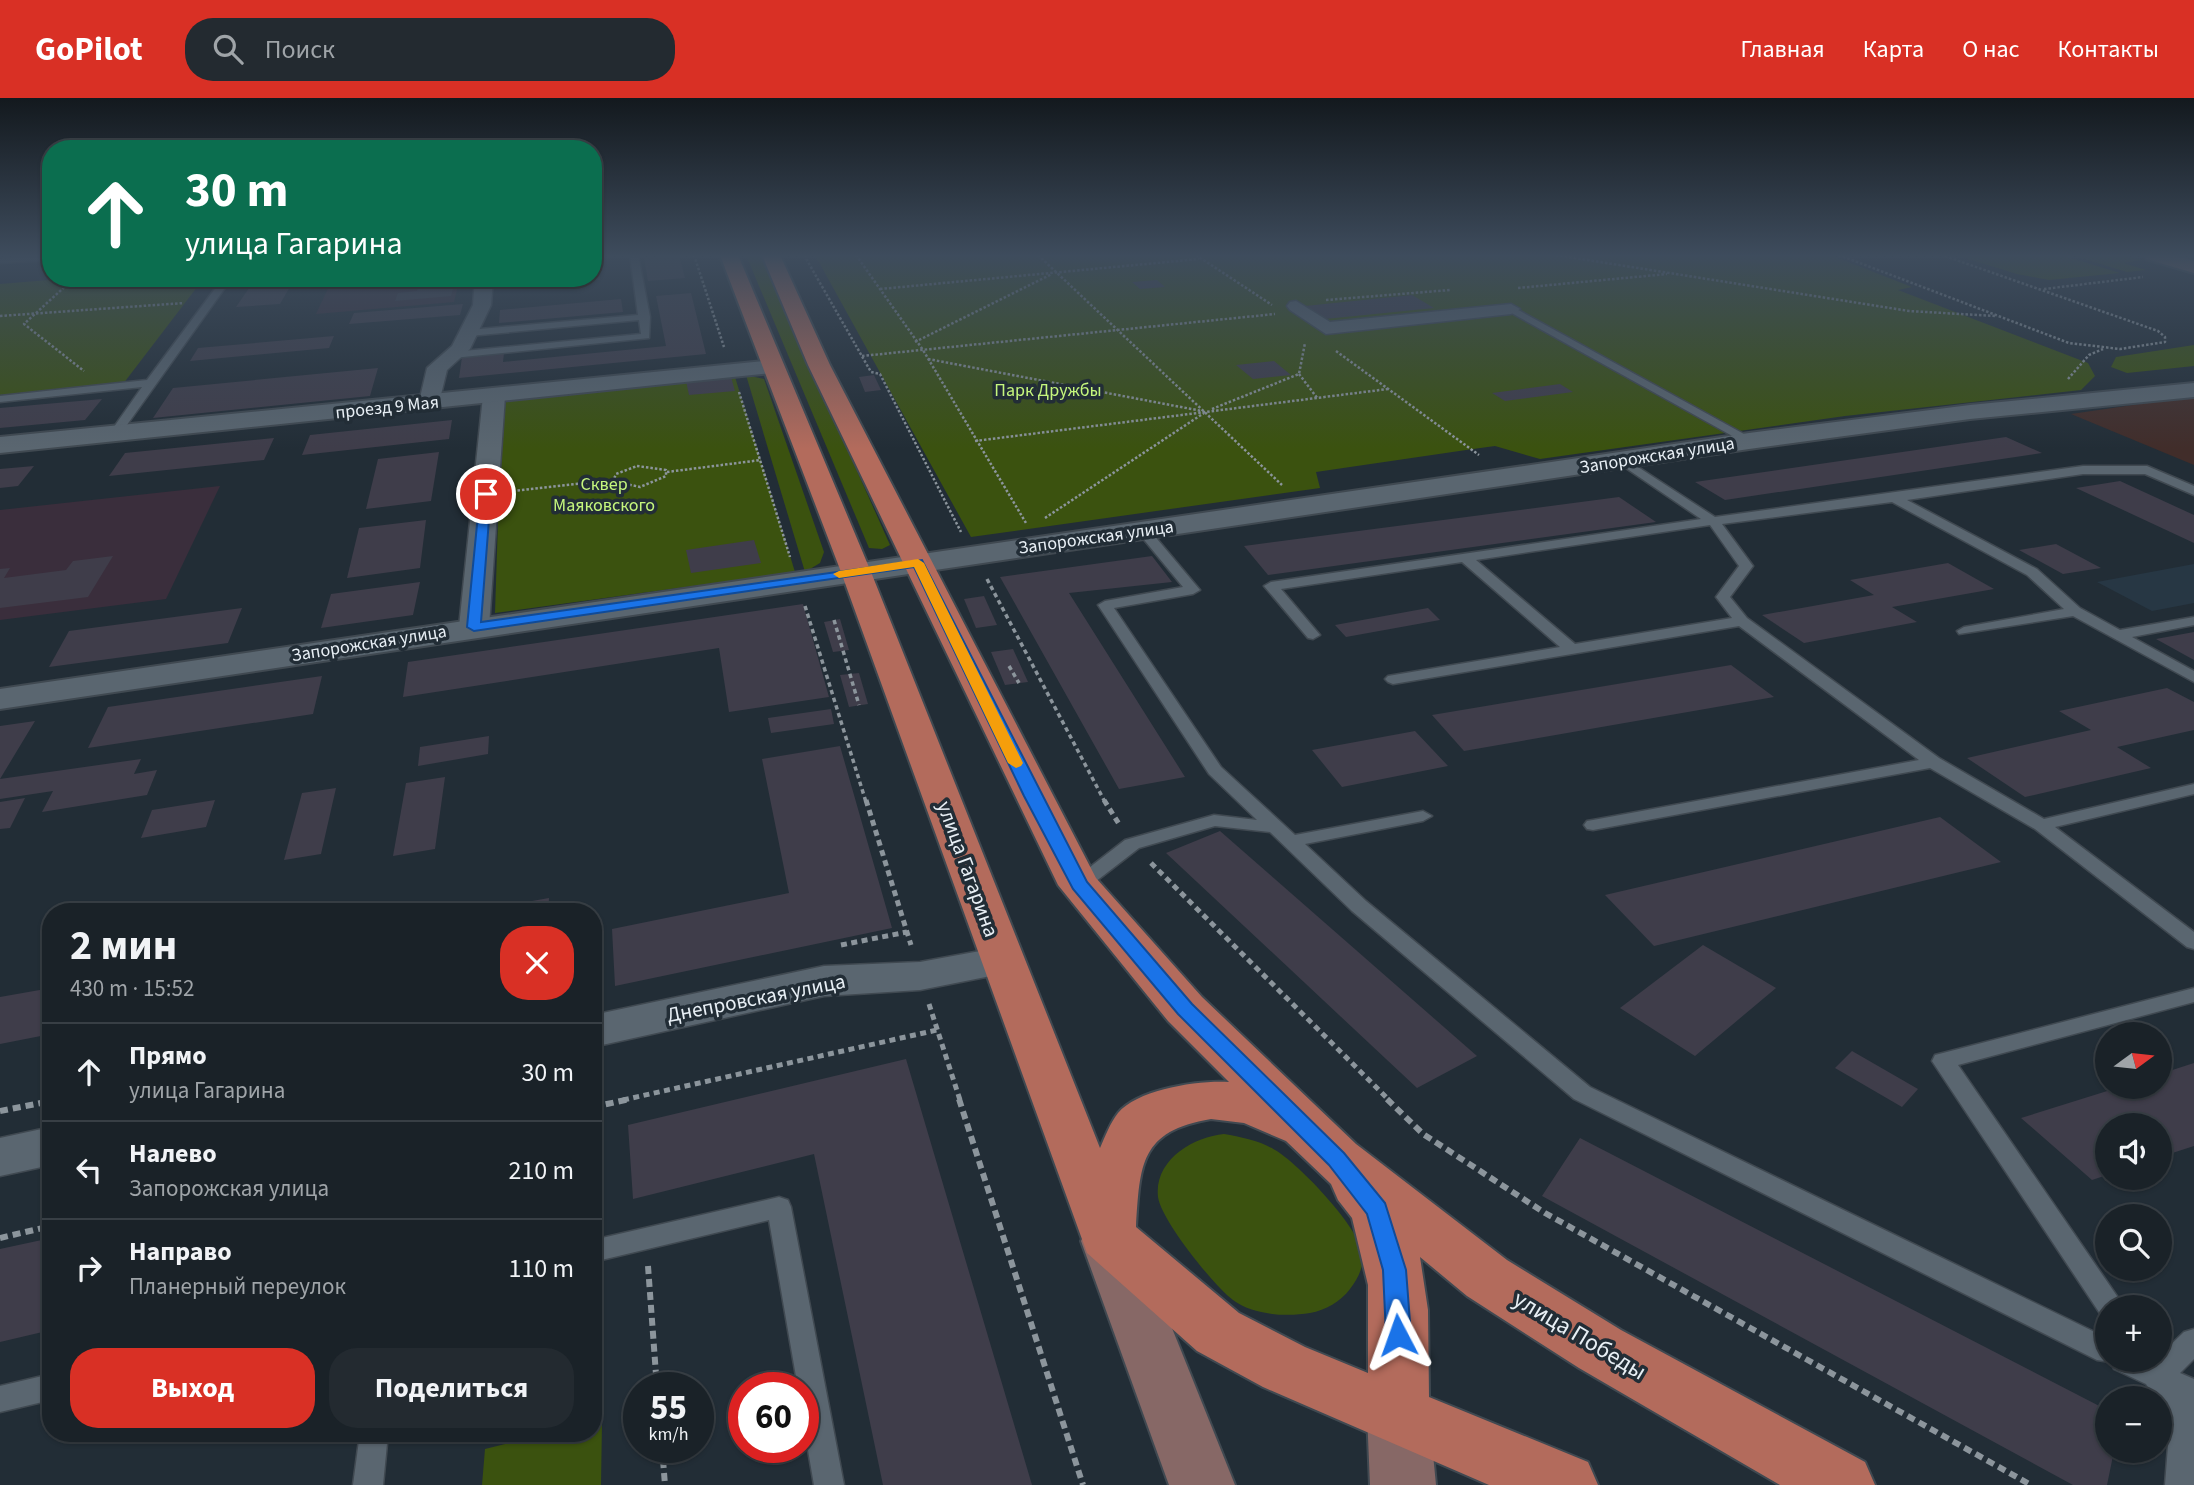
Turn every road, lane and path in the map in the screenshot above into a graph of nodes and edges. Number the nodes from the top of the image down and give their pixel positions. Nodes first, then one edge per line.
1 (29, 320) edge
2 (198, 320) edge
3 (475, 320) edge
4 (615, 320) edge
5 (645, 320) edge
6 (715, 320) edge
7 (755, 320) edge
8 (799, 320) edge
9 (841, 320) edge
10 (900, 320) edge
11 (960, 320) edge
12 (1108, 320) edge
13 (1218, 320) edge
14 (1315, 320) edge
15 (1407, 320) edge
16 (1530, 320) edge
17 (2008, 320) edge
18 (2127, 320) edge
19 (1119, 330) junction
20 (469, 333) junction
21 (915, 342) junction
22 (1306, 344) dead end
23 (2104, 348) junction
24 (923, 350) junction
25 (1334, 350) dead end
26 (453, 355) junction
27 (862, 356) junction
28 (928, 359) junction
29 (774, 367) junction
30 (732, 371) junction
31 (1300, 374) junction
32 (2067, 380) dead end
33 (150, 383) junction
34 (105, 388) junction
35 (1388, 389) junction
36 (2191, 391) edge
37 (494, 396) junction
38 (0, 398) edge
39 (1318, 399) junction
40 (430, 402) junction
41 (1206, 412) junction
42 (115, 434) junction
43 (975, 441) junction
44 (1749, 441) junction
45 (0, 445) edge
46 (761, 460) junction
47 (1621, 460) junction
48 (1489, 462) dead end
49 (667, 472) junction
50 (613, 480) junction
51 (2194, 491) edge
52 (1291, 493) dead end
53 (486, 494) junction
54 (1894, 498) junction
55 (1713, 521) junction
56 (1039, 522) dead end
57 (1030, 528) dead end
58 (1142, 530) junction
59 (972, 555) junction
60 (1466, 558) junction
61 (918, 563) junction
62 (856, 572) junction
63 (798, 581) junction
64 (2075, 611) junction
65 (834, 620) dead end
66 (1742, 621) junction
67 (2194, 621) edge
68 (474, 627) junction
69 (1965, 631) dead end
70 (1313, 635) dead end
71 (2119, 635) junction
72 (1571, 649) junction
73 (2194, 677) edge
74 (1393, 679) dead end
75 (0, 699) edge
76 (859, 705) dead end
77 (1933, 762) junction
78 (2194, 789) edge
79 (1423, 816) dead end
80 (1593, 825) dead end
81 (2041, 825) junction
82 (1280, 834) junction
83 (1132, 844) junction
84 (1079, 885) junction
85 (2194, 942) edge
86 (1002, 961) junction
87 (920, 976) junction
88 (2194, 995) edge
89 (602, 1029) edge
90 (937, 1030) junction
91 (42, 1103) edge
92 (602, 1105) edge
93 (0, 1111) edge
94 (1323, 1146) junction
95 (42, 1148) edge
96 (0, 1157) edge
97 (42, 1228) edge
98 (1107, 1236) junction
99 (0, 1238) edge
100 (646, 1238) junction
101 (602, 1249) edge
102 (2102, 1295) edge
103 (2194, 1341) edge
104 (2095, 1345) edge
105 (2172, 1355) edge
106 (656, 1372) edge
107 (2154, 1372) edge
108 (2158, 1372) edge
109 (42, 1389) edge
110 (2194, 1393) edge
111 (0, 1399) edge
112 (1398, 1413) junction
113 (373, 1442) edge
114 (663, 1463) edge
115 (368, 1485) edge
116 (665, 1485) edge
117 (829, 1485) edge
118 (1083, 1485) edge
119 (1202, 1485) edge
120 (1402, 1485) edge
121 (1565, 1485) edge
122 (1842, 1485) edge
123 (2031, 1485) edge
124 (2180, 1485) edge

1 - 34 path
2 - 33 lane
3 - 20 street
4 - 20 lane
5 - 26 lane
6 - 30 path
7 - 29 main road, улица Гагарина
8 - 61 main road
9 - 27 path
10 - 21 path
11 - 21 path
12 - 19 path
13 - 19 path
14 - 15 street
16 - 44 lane
17 - 23 path
18 - 23 path
19 - 24 path
19 - 41 path
20 - 26 street
21 - 24 path
22 - 31 path
23 - 32 path
24 - 27 path
24 - 28 path
25 - 35 path
26 - 40 street
27 - 59 path
28 - 41 path
28 - 43 path
29 - 30 street, проезд 9 Мая
29 - 62 main road, улица Гагарина
30 - 37 street, проезд 9 Мая
30 - 46 path
31 - 39 path
31 - 41 path
33 - 34 lane
33 - 42 lane
34 - 38 lane
35 - 39 path
35 - 48 path
36 - 44 street, Запорожская улица
37 - 40 street, проезд 9 Мая
37 - 53 street
39 - 41 path
40 - 42 street, проезд 9 Мая
41 - 43 path
41 - 52 path
41 - 56 path
42 - 45 street, проезд 9 Мая
43 - 57 path
44 - 47 street, Запорожская улица
46 - 49 path
46 - 63 path
47 - 55 lane
47 - 58 street, Запорожская улица
49 - 50 path
49 - 50 path
50 - 53 path
51 - 54 lane
53 - 68 street
54 - 55 lane
54 - 64 lane
55 - 60 lane
55 - 66 lane
58 - 59 street, Запорожская улица
58 - 82 lane
59 - 61 street, Запорожская улица
59 - 83 path
60 - 70 lane
60 - 72 lane
61 - 62 street, Запорожская улица
61 - 84 main road
62 - 63 street, Запорожская улица
62 - 86 main road, улица Гагарина
63 - 68 street, Запорожская улица
63 - 87 path
64 - 69 lane
64 - 71 lane
65 - 76 path
66 - 72 lane
66 - 77 lane
67 - 71 lane
68 - 75 street, Запорожская улица
71 - 73 lane
72 - 74 lane
77 - 80 lane
77 - 81 lane
78 - 81 lane
79 - 82 lane
81 - 85 lane
82 - 83 lane
82 - 104 lane
83 - 84 lane
83 - 123 path
84 - 94 main road
86 - 87 street, Днепровская улица
86 - 98 main road, улица Гагарина
87 - 89 street, Днепровская улица
87 - 90 path
88 - 102 lane
90 - 92 path
90 - 118 path
91 - 93 path
94 - 98 main road
94 - 112 main road
94 - 122 main road, улица Победы
95 - 96 street
97 - 99 path
98 - 112 main road
98 - 119 main road, улица Гагарина
100 - 101 lane
100 - 106 path
100 - 117 lane
103 - 105 lane
107 - 124 lane
108 - 110 lane
109 - 111 lane
112 - 120 main road
112 - 121 main road
113 - 115 lane
114 - 116 path

